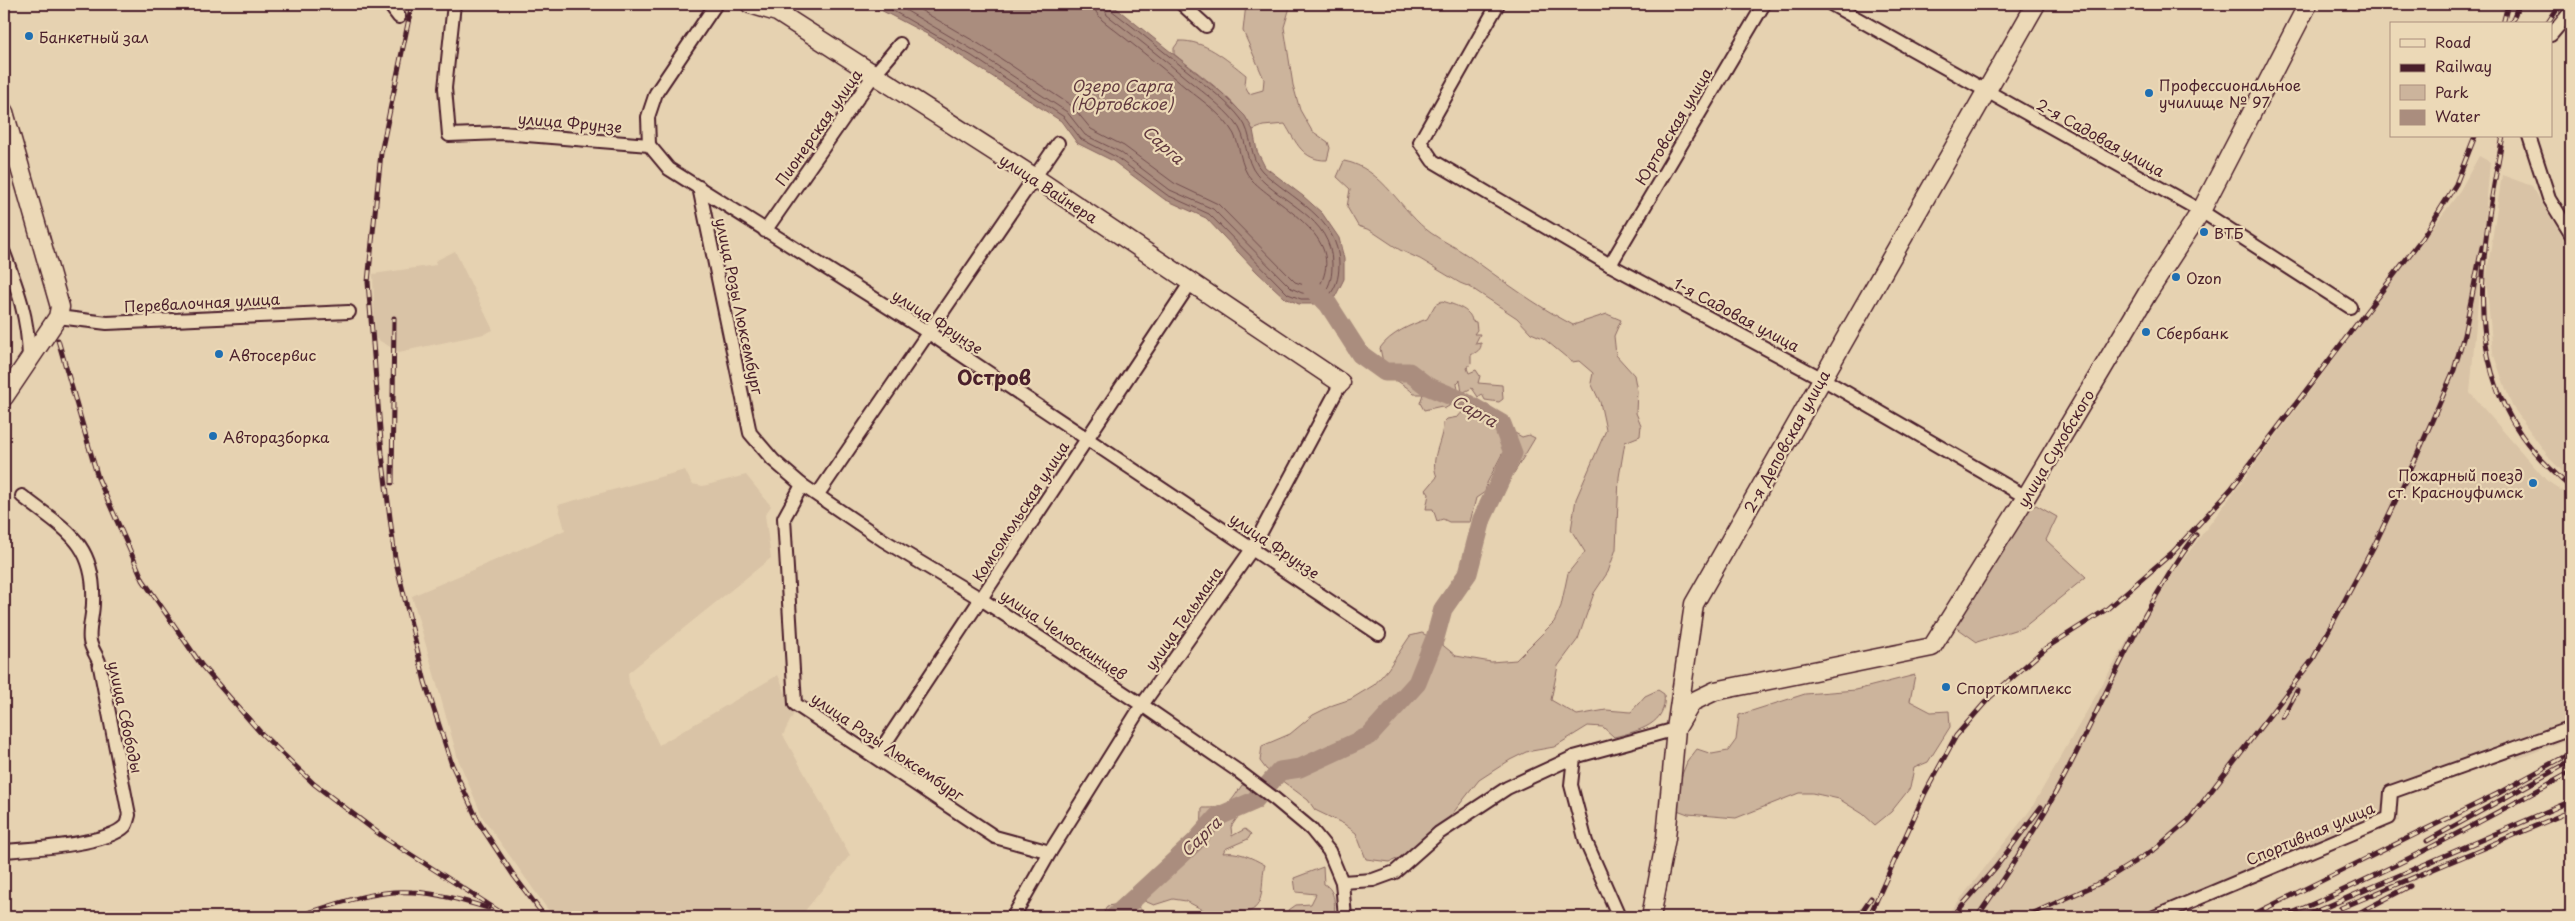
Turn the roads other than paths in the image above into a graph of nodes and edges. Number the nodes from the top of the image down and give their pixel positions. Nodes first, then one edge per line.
1 (389, 4) edge
2 (454, 4) edge
3 (716, 4) edge
4 (750, 4) edge
5 (1182, 4) edge
6 (1498, 4) edge
7 (1764, 4) edge
8 (1831, 4) edge
9 (2036, 4) edge
10 (2308, 4) edge
11 (2571, 11) edge
12 (398, 17) dead end
13 (1206, 26) dead end
14 (2552, 34) edge
15 (900, 44) dead end
16 (873, 76) junction
17 (1986, 92) junction
18 (4, 112) edge
19 (2530, 138) edge
20 (1058, 143) dead end
21 (649, 145) junction
22 (1034, 177) junction
23 (699, 187) junction
24 (2201, 211) junction
25 (765, 230) junction
26 (2571, 234) edge
27 (4, 253) edge
28 (1610, 265) junction
29 (1191, 282) junction
30 (2350, 307) dead end
31 (349, 312) dead end
32 (58, 317) junction
33 (928, 333) junction
34 (29, 357) junction
35 (1822, 378) junction
36 (1341, 383) joint
37 (4, 397) edge
38 (750, 432) joint
39 (1086, 439) junction
40 (802, 485) junction
41 (818, 494) junction
42 (22, 496) dead end
43 (2026, 497) junction
44 (1252, 549) junction
45 (981, 599) junction
46 (1378, 634) dead end
47 (1142, 705) junction
48 (2571, 728) edge
49 (1676, 729) junction
50 (876, 757) junction
51 (1574, 757) junction
52 (4, 851) edge
53 (1050, 852) junction
54 (1342, 882) junction
55 (1013, 917) edge
56 (1345, 917) edge
57 (1619, 917) edge
58 (1650, 917) edge
59 (2154, 917) edge

1 - 12 street
2 - 21 street, улица Фрунзе
3 - 21 street
4 - 16 street, улица Вайнера
5 - 13 street
6 - 28 street, 1-я Садовая улица
7 - 28 street, Юртовская улица
8 - 17 street, 2-я Садовая улица
9 - 17 street, 2-я Деповская улица
10 - 24 street, улица Сухобского
11 - 14 street
15 - 16 street, Пионерская улица
16 - 22 street, улица Вайнера
16 - 25 street, Пионерская улица
17 - 24 street, 2-я Садовая улица
17 - 35 street, 2-я Деповская улица
18 - 32 street
19 - 26 street
20 - 22 street
21 - 23 street, улица Фрунзе
22 - 29 street, улица Вайнера
22 - 33 street
23 - 25 street, улица Фрунзе
23 - 38 street, улица Розы Люксембург
24 - 30 street, 2-я Садовая улица
24 - 43 street, улица Сухобского
25 - 33 street, улица Фрунзе
27 - 34 street
28 - 35 street, 1-я Садовая улица
29 - 36 street, улица Вайнера
29 - 39 street, Комсомольская улица
31 - 32 street, Перевалочная улица
32 - 34 street
33 - 39 street, улица Фрунзе
33 - 41 street
34 - 37 street
35 - 43 street, 1-я Садовая улица
35 - 49 street, 2-я Деповская улица
36 - 44 street, улица Тельмана
38 - 40 street, улица Челюскинцев
39 - 44 street, улица Фрунзе
39 - 45 street, Комсомольская улица
40 - 41 street, улица Челюскинцев
40 - 50 street, улица Розы Люксембург
41 - 45 street, улица Челюскинцев
42 - 52 street, улица Свободы
43 - 49 street, улица Сухобского
44 - 46 street, улица Фрунзе
44 - 47 street, улица Тельмана
45 - 47 street, улица Челюскинцев
45 - 50 street, Комсомольская улица
47 - 53 street, улица Тельмана
47 - 54 street, улица Челюскинцев
48 - 59 street, Спортивная улица
49 - 51 street
49 - 58 street, 2-я Деповская улица
50 - 53 street, улица Розы Люксембург
51 - 54 street
51 - 57 street
53 - 55 street, улица Тельмана
54 - 56 street, улица Челюскинцев

